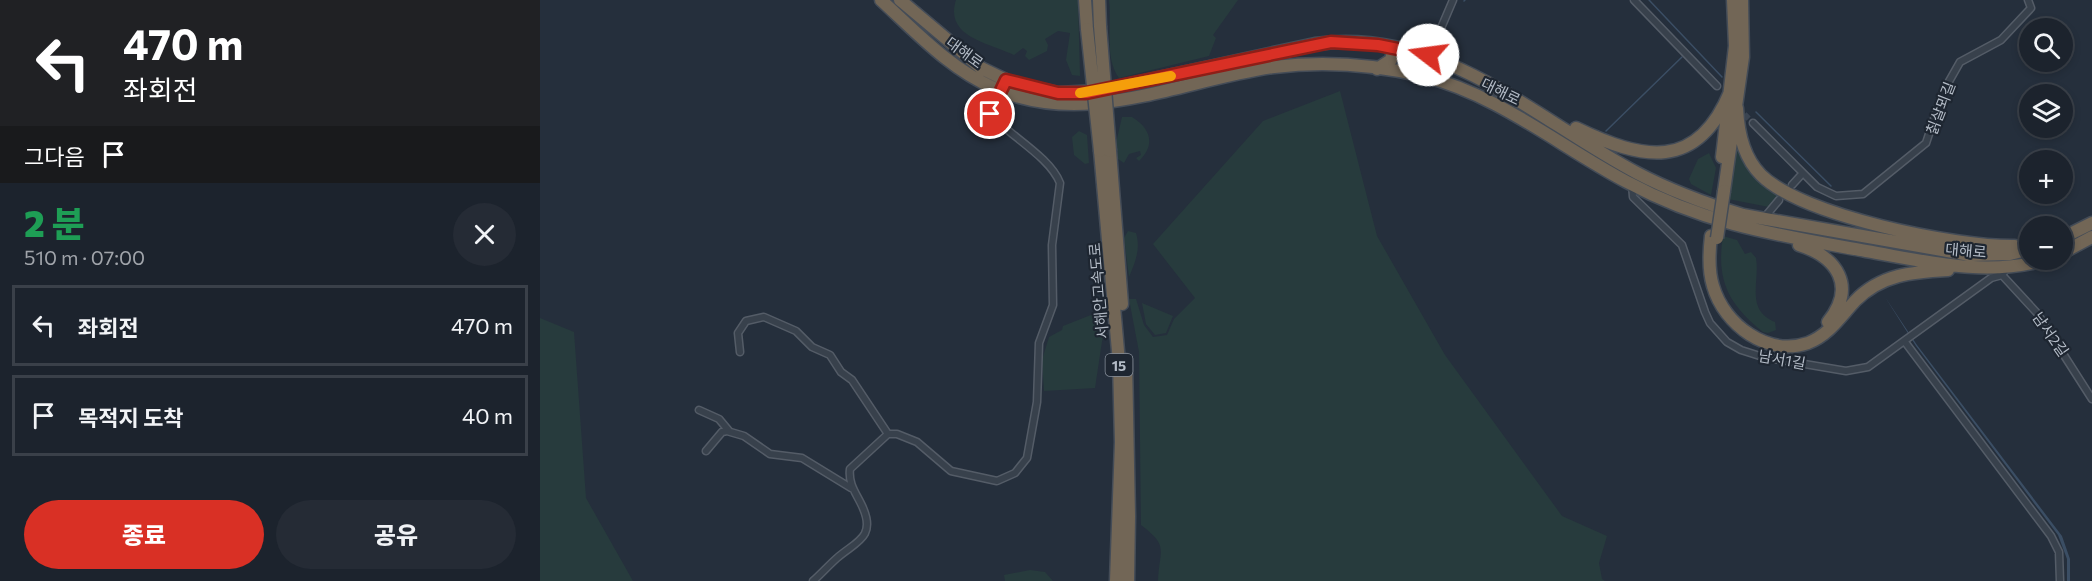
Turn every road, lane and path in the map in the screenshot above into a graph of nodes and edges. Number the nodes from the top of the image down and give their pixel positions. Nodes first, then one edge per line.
1 (881, 0) edge
2 (900, 0) edge
3 (1085, 0) edge
4 (1099, 0) edge
5 (1453, 0) edge
6 (1634, 0) edge
7 (1733, 0) edge
8 (1742, 0) edge
9 (2028, 0) edge
10 (1388, 46) junction
11 (1428, 55) junction
12 (1377, 69) junction
13 (1472, 73) junction
14 (1420, 76) junction
15 (1003, 85) junction
16 (1717, 86) dead end
17 (1467, 91) junction
18 (1730, 92) junction
19 (1528, 105) junction
20 (1737, 108) junction
21 (1753, 123) tunnel mouth
22 (1105, 151) junction
23 (1802, 174) junction
24 (1634, 179) junction
25 (1792, 185) dead end
26 (1721, 190) junction
27 (1779, 200) dead end
28 (1764, 218) junction
29 (2092, 223) edge
30 (1752, 230) junction
31 (2073, 232) edge
32 (1714, 237) junction
33 (2092, 237) edge
34 (2019, 247) edge
35 (2073, 247) edge
36 (2019, 251) edge
37 (2019, 267) edge
38 (1982, 268) junction
39 (2005, 271) junction
40 (1906, 341) junction
41 (740, 352) dead end
42 (2092, 399) edge
43 (699, 410) dead end
44 (729, 431) junction
45 (888, 434) junction
46 (706, 451) dead end
47 (852, 488) junction
48 (813, 581) edge
49 (1116, 581) edge
50 (1128, 581) edge
51 (2060, 581) edge

1 - 15 highway, 대해로
2 - 15 highway, 대해로
3 - 22 highway, 서해안고속도로 / 15, bridge
4 - 22 highway, 서해안고속도로 / 15, bridge
5 - 11 street
6 - 16 street
7 - 18 highway
8 - 20 highway
9 - 23 street, 칡살뫼길
10 - 11 highway, 대해로
10 - 12 highway
10 - 15 highway, 대해로
11 - 13 highway, 대해로
11 - 14 street
12 - 14 highway, 대해로
12 - 15 highway, 대해로
13 - 17 highway
13 - 19 highway, 대해로
14 - 17 highway, 대해로
15 - 45 street
17 - 24 highway, 대해로
18 - 19 highway
18 - 26 highway
19 - 24 highway, 대해로
20 - 26 highway
20 - 34 highway
21 - 23 street, 칡살뫼길
22 - 49 highway, 서해안고속도로 / 15
22 - 50 highway, 서해안고속도로 / 15
23 - 25 street
24 - 28 highway, 대해로
24 - 30 highway, 대해로
24 - 40 street, 남서1길
26 - 32 highway, bridge
27 - 28 street
28 - 36 highway, 대해로
29 - 31 highway
30 - 32 highway
30 - 38 highway, 대해로
32 - 38 highway
33 - 35 highway
37 - 39 highway, 대해로
38 - 39 highway, 대해로
39 - 40 street, 남서1길
39 - 42 street, 남서2길
40 - 51 street
41 - 45 street
43 - 44 street
44 - 46 street
44 - 47 street
45 - 47 street
47 - 48 street

